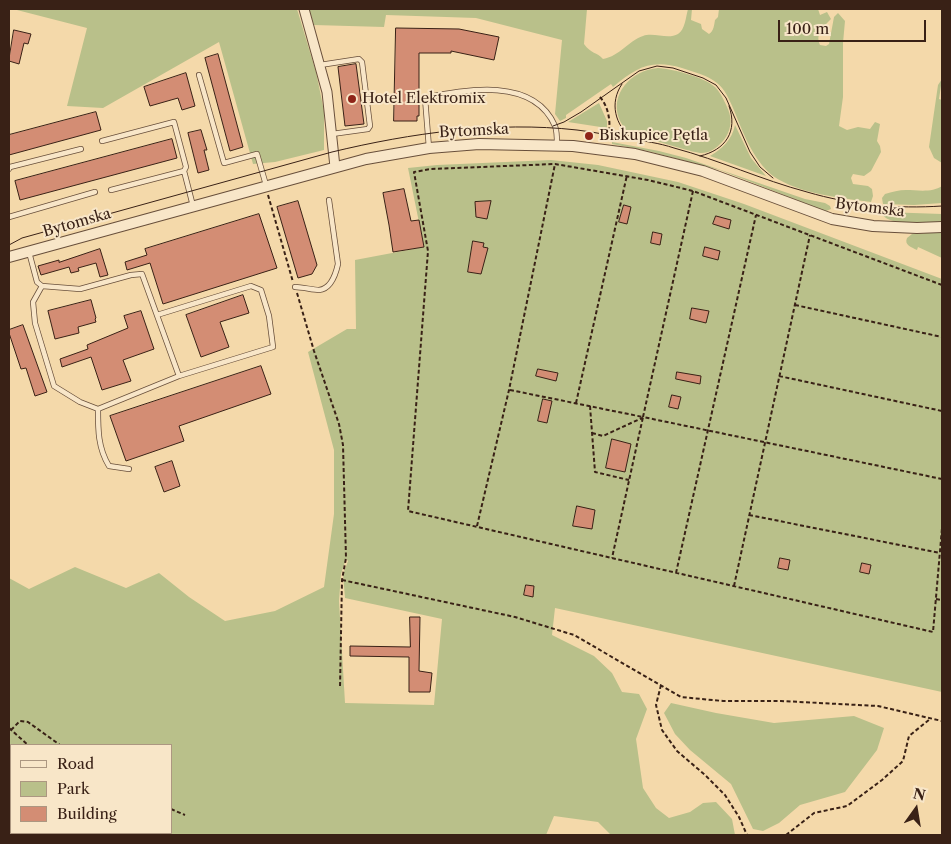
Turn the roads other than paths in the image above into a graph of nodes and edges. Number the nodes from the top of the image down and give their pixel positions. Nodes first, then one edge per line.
1 (304, 9) edge
2 (319, 65) junction
3 (199, 75) dead end
4 (332, 134) junction
5 (102, 141) dead end
6 (557, 145) junction
7 (430, 148) junction
8 (81, 149) dead end
9 (335, 167) junction
10 (9, 169) edge
11 (184, 171) junction
12 (266, 186) junction
13 (111, 190) dead end
14 (95, 192) dead end
15 (329, 200) dead end
16 (193, 206) junction
17 (9, 217) edge
18 (942, 227) edge
19 (29, 252) junction
20 (9, 258) edge
21 (42, 286) junction
22 (295, 287) road end
23 (157, 315) junction
24 (179, 376) junction
25 (98, 409) junction
26 (129, 469) dead end

1 - 2 street
2 - 4 street
2 - 4 lane
3 - 12 lane
4 - 9 street
5 - 11 lane
6 - 7 street, Bytomska
6 - 7 lane
6 - 18 street, Bytomska
7 - 9 street, Bytomska
8 - 10 lane
9 - 12 street, Bytomska
11 - 13 lane
11 - 16 lane
12 - 16 street, Bytomska
14 - 17 lane
15 - 22 lane
16 - 19 street, Bytomska
19 - 20 street, Bytomska
19 - 21 lane
21 - 23 lane
21 - 25 lane
23 - 24 lane
23 - 24 lane
24 - 25 lane
25 - 26 lane

